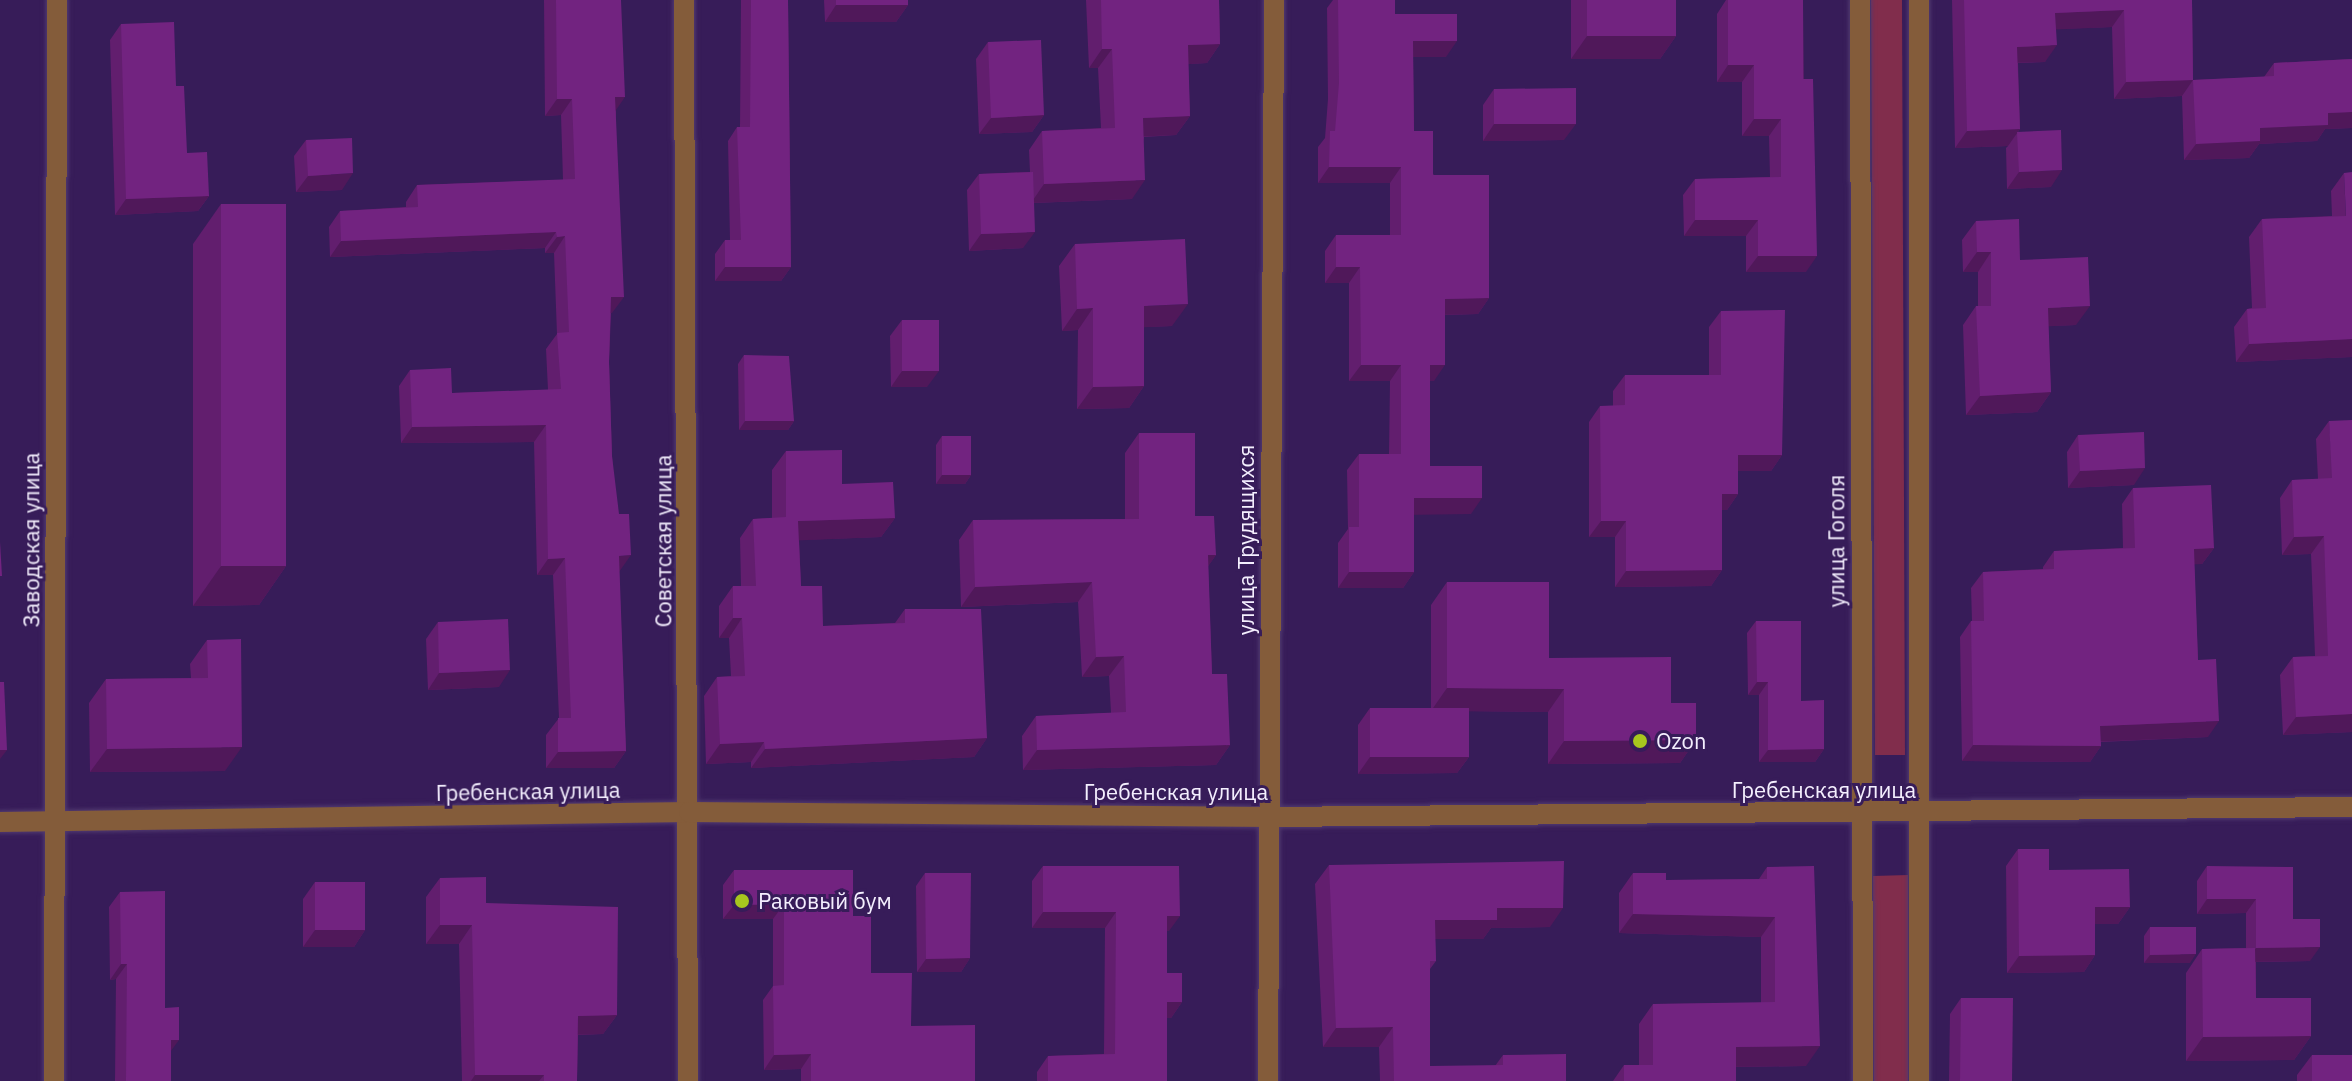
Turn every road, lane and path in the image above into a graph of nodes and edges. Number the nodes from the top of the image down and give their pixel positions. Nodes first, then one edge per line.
1 (57, 0) edge
2 (684, 0) edge
3 (1274, 0) edge
4 (1860, 0) edge
5 (1919, 0) edge
6 (2352, 807) edge
7 (689, 812) junction
8 (1860, 814) junction
9 (1919, 814) junction
10 (1269, 817) junction
11 (53, 821) junction
12 (0, 822) edge
13 (54, 1081) edge
14 (688, 1081) edge
15 (1268, 1081) edge
16 (1863, 1081) edge
17 (1919, 1081) edge

1 - 11 street, Заводская улица
2 - 7 street, Советская улица
3 - 10 street, улица Трудящихся
4 - 8 street, улица Гоголя
5 - 9 street
6 - 9 street, Гребенская улица
7 - 10 street, Гребенская улица
7 - 11 street, Гребенская улица
7 - 14 street, Советская улица
8 - 9 street, Гребенская улица
8 - 10 street, Гребенская улица
8 - 16 street, улица Гоголя
9 - 17 street
10 - 15 street, улица Трудящихся
11 - 12 street, Гребенская улица
11 - 13 street, Заводская улица

